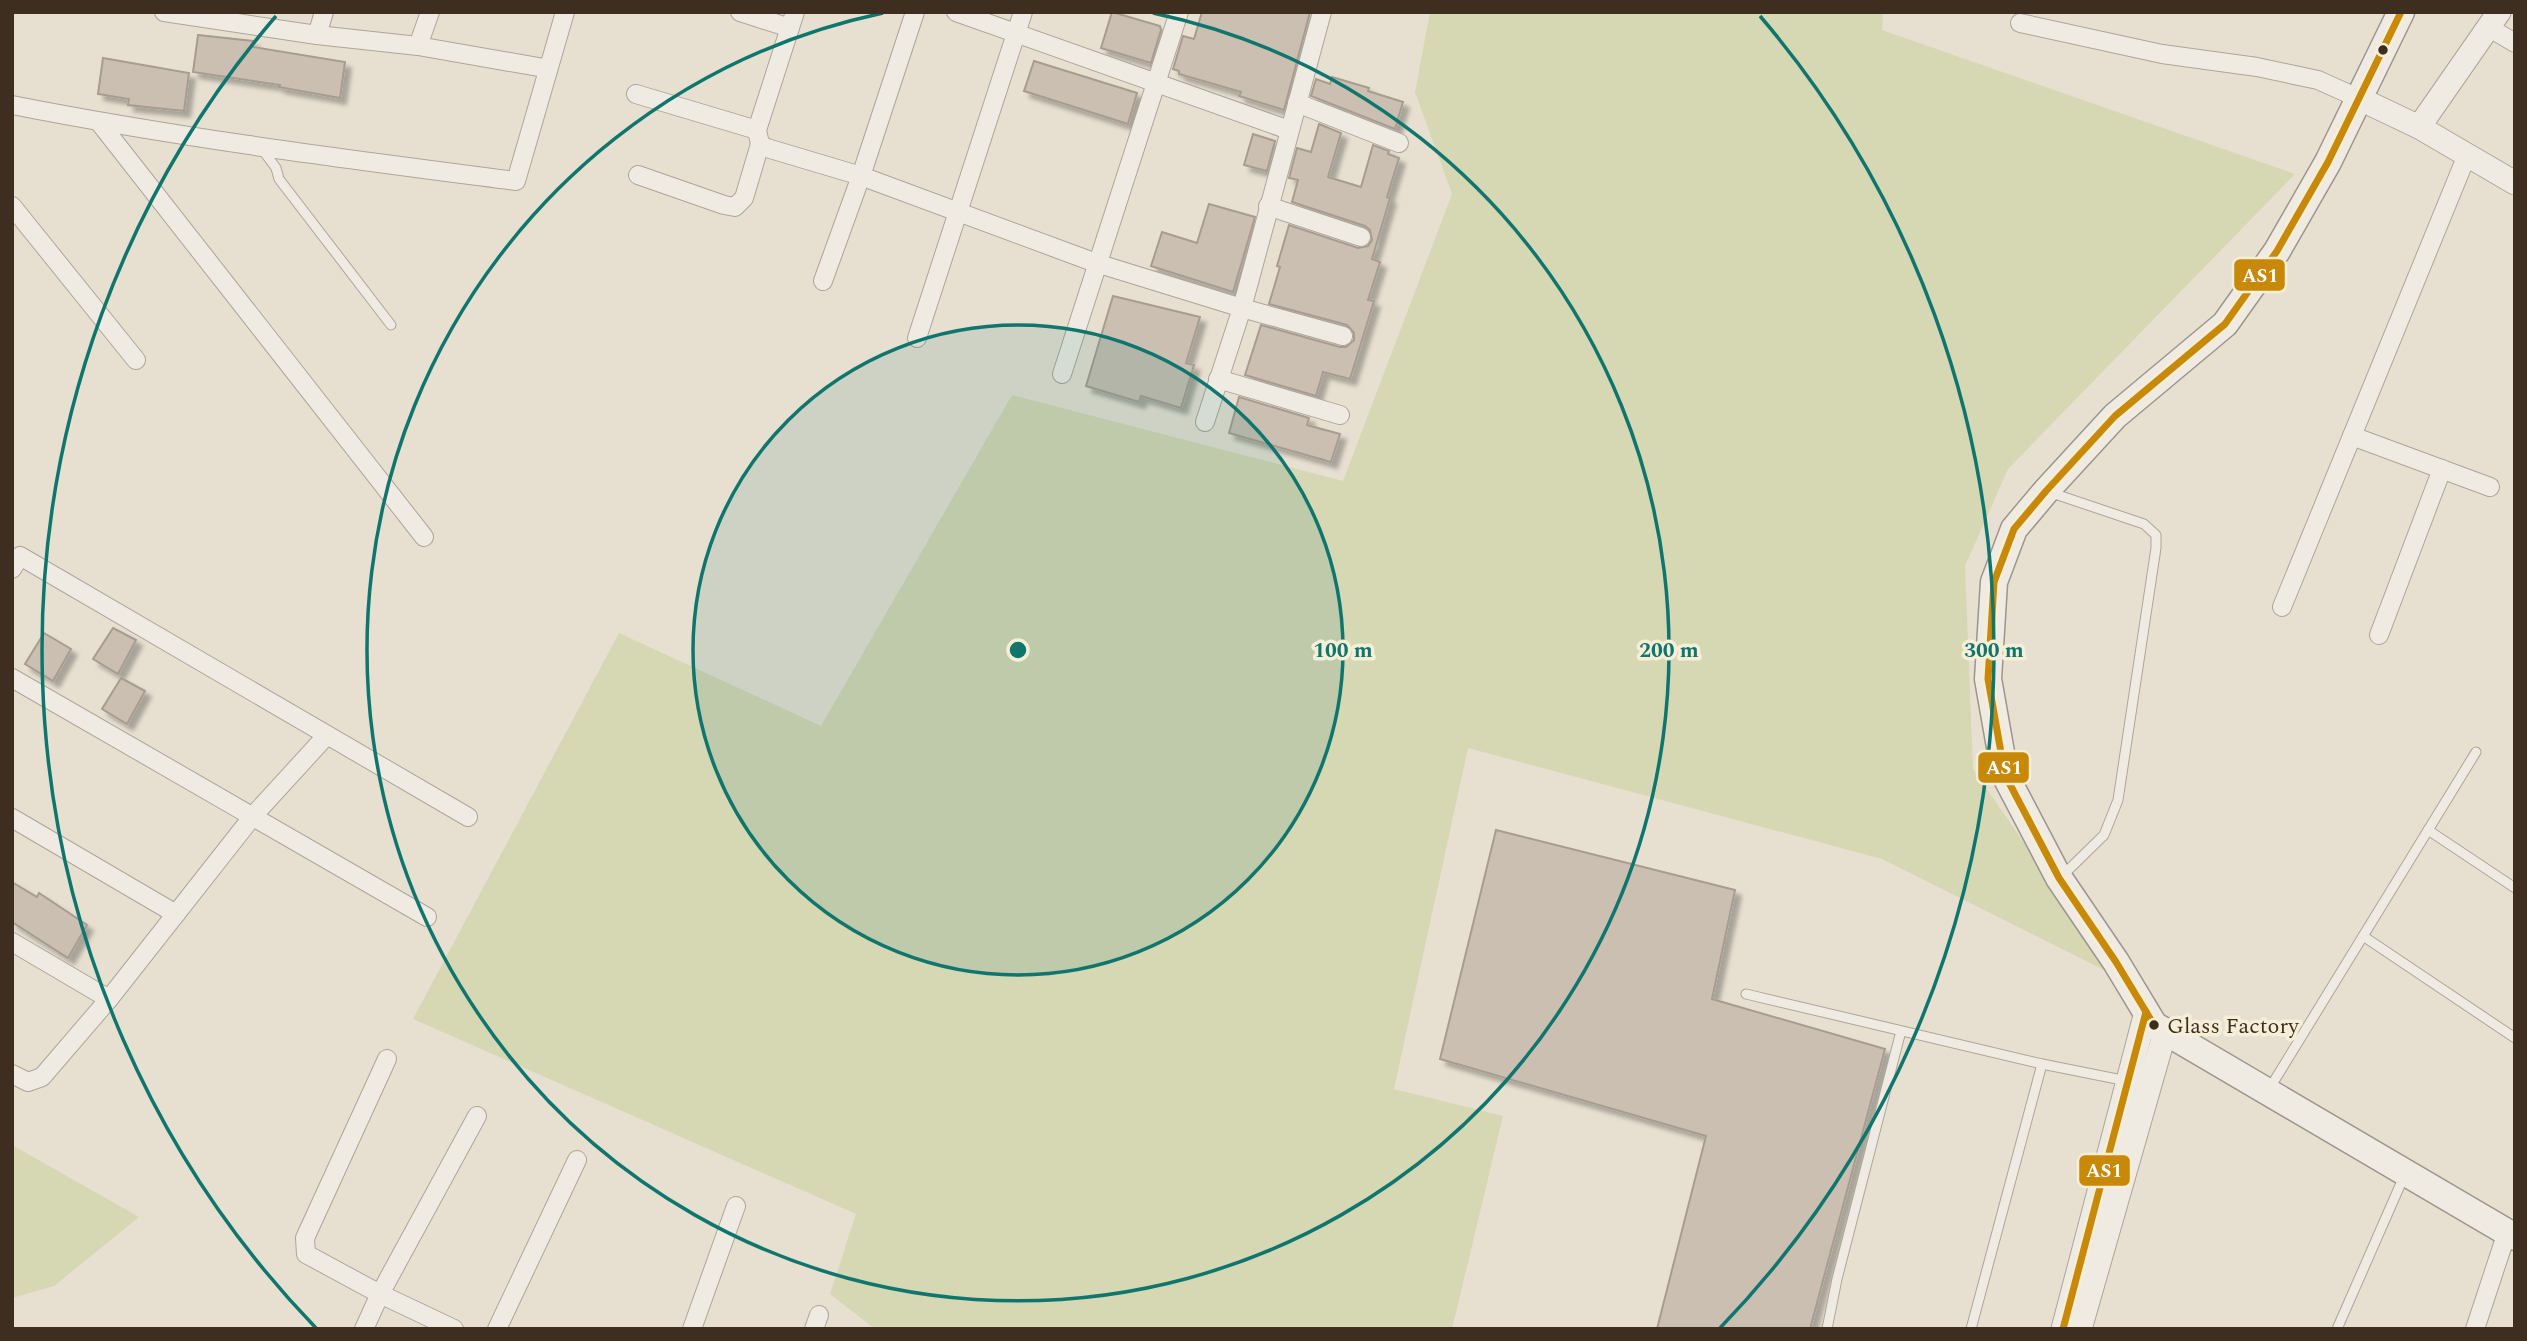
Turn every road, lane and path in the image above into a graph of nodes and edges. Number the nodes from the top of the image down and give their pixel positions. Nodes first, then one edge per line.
1 (164, 12) edge
2 (324, 12) edge
3 (430, 12) edge
4 (565, 12) edge
5 (740, 12) edge
6 (915, 12) edge
7 (956, 12) edge
8 (1023, 12) edge
9 (1179, 12) edge
10 (1322, 12) edge
11 (2401, 12) edge
12 (201, 15) edge
13 (793, 20) edge
14 (2493, 20) edge
15 (2020, 23) dead end
16 (1017, 34) junction
17 (317, 35) junction
18 (2515, 43) edge
19 (418, 46) junction
20 (547, 67) junction
21 (1157, 83) junction
22 (636, 94) dead end
23 (2358, 98) junction
24 (1297, 103) junction
25 (12, 105) edge
26 (99, 122) junction
27 (2419, 127) junction
28 (1289, 130) junction
29 (759, 137) junction
30 (1399, 143) dead end
31 (261, 148) junction
32 (2467, 155) junction
33 (638, 175) dead end
34 (861, 176) junction
35 (2515, 183) edge
36 (12, 206) edge
37 (1268, 206) junction
38 (958, 212) junction
39 (1361, 237) dead end
40 (1096, 263) junction
41 (823, 281) dead end
42 (1242, 308) junction
43 (391, 325) dead end
44 (1343, 336) dead end
45 (918, 338) dead end
46 (136, 360) dead end
47 (1062, 374) dead end
48 (1219, 379) junction
49 (1340, 415) dead end
50 (1205, 422) dead end
51 (2352, 436) junction
52 (2442, 469) junction
53 (2490, 487) dead end
54 (2046, 491) junction
55 (424, 537) dead end
56 (15, 559) edge
57 (2281, 607) dead end
58 (2379, 635) dead end
59 (12, 678) edge
60 (327, 735) junction
61 (2476, 752) dead end
62 (253, 816) junction
63 (468, 817) dead end
64 (12, 818) edge
65 (2428, 830) junction
66 (2059, 878) junction
67 (2515, 888) edge
68 (176, 914) junction
69 (427, 917) dead end
70 (2363, 936) junction
71 (12, 942) edge
72 (1746, 994) dead end
73 (109, 999) junction
74 (2146, 1012) junction
75 (1901, 1031) junction
76 (2165, 1032) junction
77 (2515, 1038) edge
78 (387, 1059) dead end
79 (2042, 1064) junction
80 (12, 1074) edge
81 (2128, 1081) junction
82 (2268, 1092) junction
83 (477, 1116) dead end
84 (577, 1160) dead end
85 (2406, 1173) junction
86 (736, 1206) dead end
87 (2511, 1231) edge
88 (380, 1294) junction
89 (364, 1329) edge
90 (454, 1329) edge
91 (497, 1329) edge
92 (692, 1329) edge
93 (1827, 1329) edge
94 (1972, 1329) edge
95 (2063, 1329) edge
96 (2080, 1329) edge
97 (2337, 1329) edge
98 (2475, 1329) edge

1 - 12 street
2 - 17 street
3 - 19 street
4 - 20 street
5 - 13 street
6 - 34 street
7 - 16 street
8 - 16 street
9 - 21 street
10 - 24 street
11 - 23 main road
12 - 17 street
13 - 29 street
14 - 18 street
14 - 27 street
15 - 23 street
16 - 21 street
16 - 38 street
17 - 19 street
19 - 20 street
20 - 31 street
21 - 28 street
21 - 40 street
22 - 29 street
23 - 27 street
23 - 54 main road
24 - 28 street
24 - 30 street
25 - 26 street
26 - 31 street
26 - 55 street
27 - 32 street
28 - 37 street
29 - 33 street
29 - 34 street
31 - 43 lane
32 - 35 street
32 - 51 street
34 - 38 street
34 - 41 street
36 - 46 street
37 - 39 street
37 - 42 street
38 - 40 street
38 - 45 street
40 - 42 street
40 - 47 street
42 - 44 street
42 - 48 street
48 - 49 street
48 - 50 street
51 - 52 street
51 - 57 street
52 - 53 street
52 - 58 street
54 - 66 main road
54 - 66 lane
56 - 60 street
59 - 62 street
60 - 62 street
60 - 63 street
61 - 65 lane
62 - 68 street
62 - 69 street
64 - 68 street
65 - 67 lane
65 - 70 lane
66 - 74 main road
68 - 73 street
70 - 77 lane
70 - 82 lane
71 - 73 street
72 - 75 lane
73 - 80 street
74 - 76 main road
74 - 81 street
75 - 79 lane
75 - 93 lane
76 - 82 main road
76 - 96 street
78 - 88 street
79 - 81 lane
79 - 94 lane
81 - 95 street
82 - 85 main road
83 - 88 street
84 - 91 street
85 - 87 main road
85 - 97 lane
86 - 92 street
87 - 98 street
88 - 89 street
88 - 90 street

